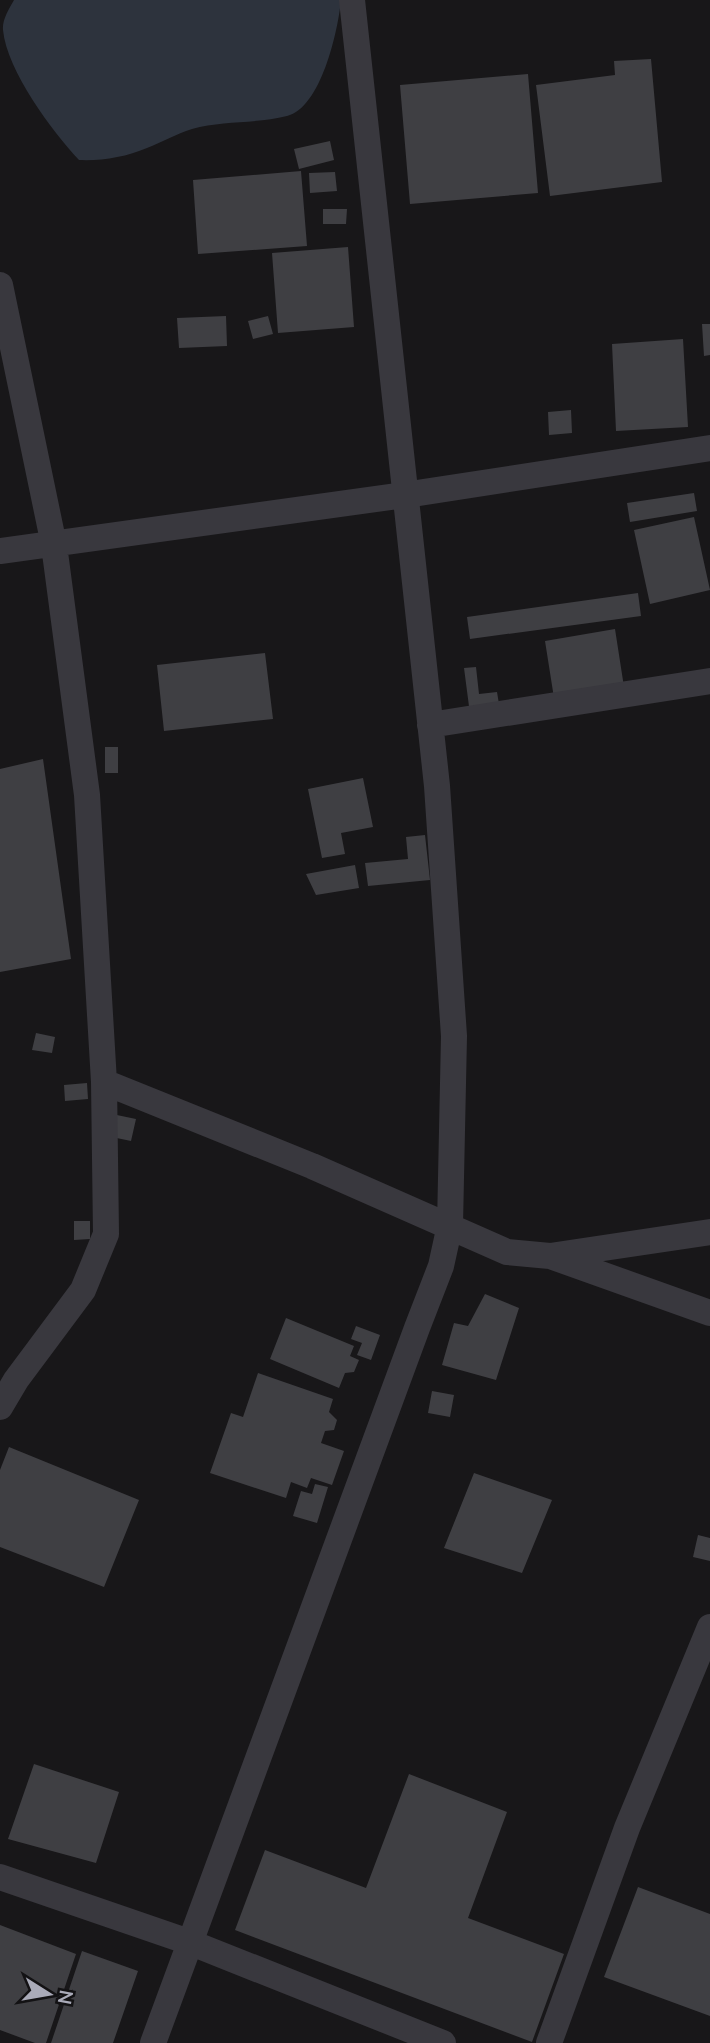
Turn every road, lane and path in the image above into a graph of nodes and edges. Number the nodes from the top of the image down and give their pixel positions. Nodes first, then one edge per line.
1 (352, 0) edge
2 (0, 285) edge
3 (710, 448) edge
4 (405, 495) junction
5 (54, 545) junction
6 (0, 551) edge
7 (710, 681) edge
8 (430, 725) junction
9 (104, 1082) junction
10 (450, 1225) junction
11 (710, 1232) edge
12 (550, 1256) junction
13 (710, 1313) edge
14 (0, 1407) edge
15 (710, 1627) edge
16 (0, 1877) edge
17 (189, 1942) junction
18 (152, 2043) edge
19 (443, 2043) edge
20 (549, 2043) edge

1 - 4 street
2 - 5 street
3 - 4 street
4 - 5 street
4 - 8 street
5 - 6 street
5 - 9 street
7 - 8 street
8 - 10 street
9 - 10 street
9 - 14 street
10 - 12 street
10 - 17 street
11 - 12 street
12 - 13 street
15 - 20 street
16 - 17 street
17 - 18 street
17 - 19 street

